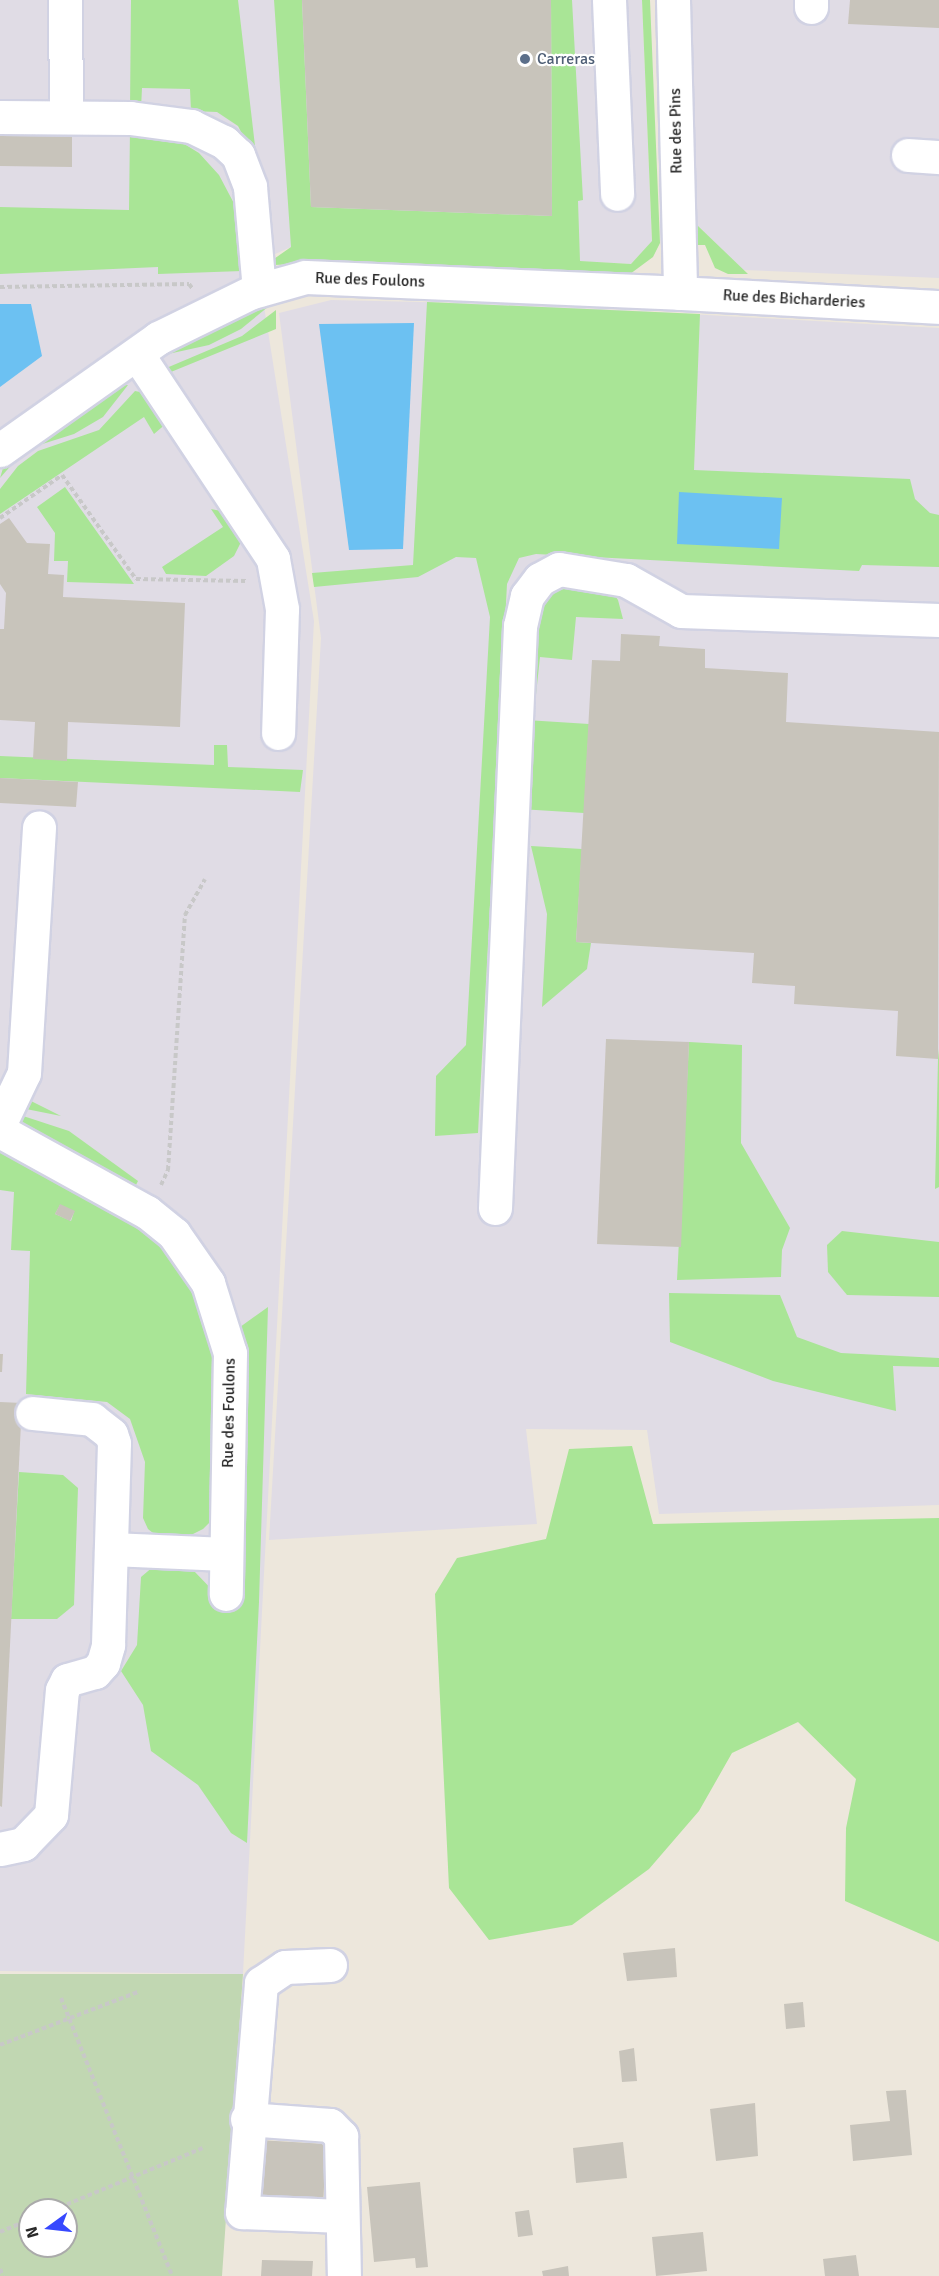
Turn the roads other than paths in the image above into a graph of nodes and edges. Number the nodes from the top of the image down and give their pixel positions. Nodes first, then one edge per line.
1 (65, 0) edge
2 (609, 0) edge
3 (673, 0) edge
4 (66, 116) junction
5 (0, 117) edge
6 (617, 194) dead end
7 (680, 277) junction
8 (259, 290) junction
9 (939, 308) edge
10 (137, 354) junction
11 (0, 450) edge
12 (939, 620) edge
13 (278, 733) dead end
14 (39, 827) dead end
15 (0, 1123) edge
16 (0, 1131) edge
17 (495, 1208) dead end
18 (32, 1413) dead end
19 (111, 1548) junction
20 (226, 1554) junction
21 (226, 1594) dead end
22 (0, 1849) edge
23 (330, 1965) dead end
24 (247, 2119) junction
25 (342, 2216) junction
26 (344, 2276) edge

1 - 4 street
2 - 6 street
3 - 7 street, Rue des Pins
4 - 5 street
4 - 8 street
7 - 8 street, Rue des Foulons
7 - 9 street, Rue des Bicharderies
8 - 10 street, Rue des Foulons
10 - 11 street, Rue des Foulons
10 - 13 street
12 - 17 street
14 - 15 street
16 - 20 street, Rue des Foulons
18 - 19 street
19 - 20 street
19 - 22 street
20 - 21 street, Rue des Foulons
23 - 24 street
24 - 25 street
24 - 25 street
25 - 26 street

